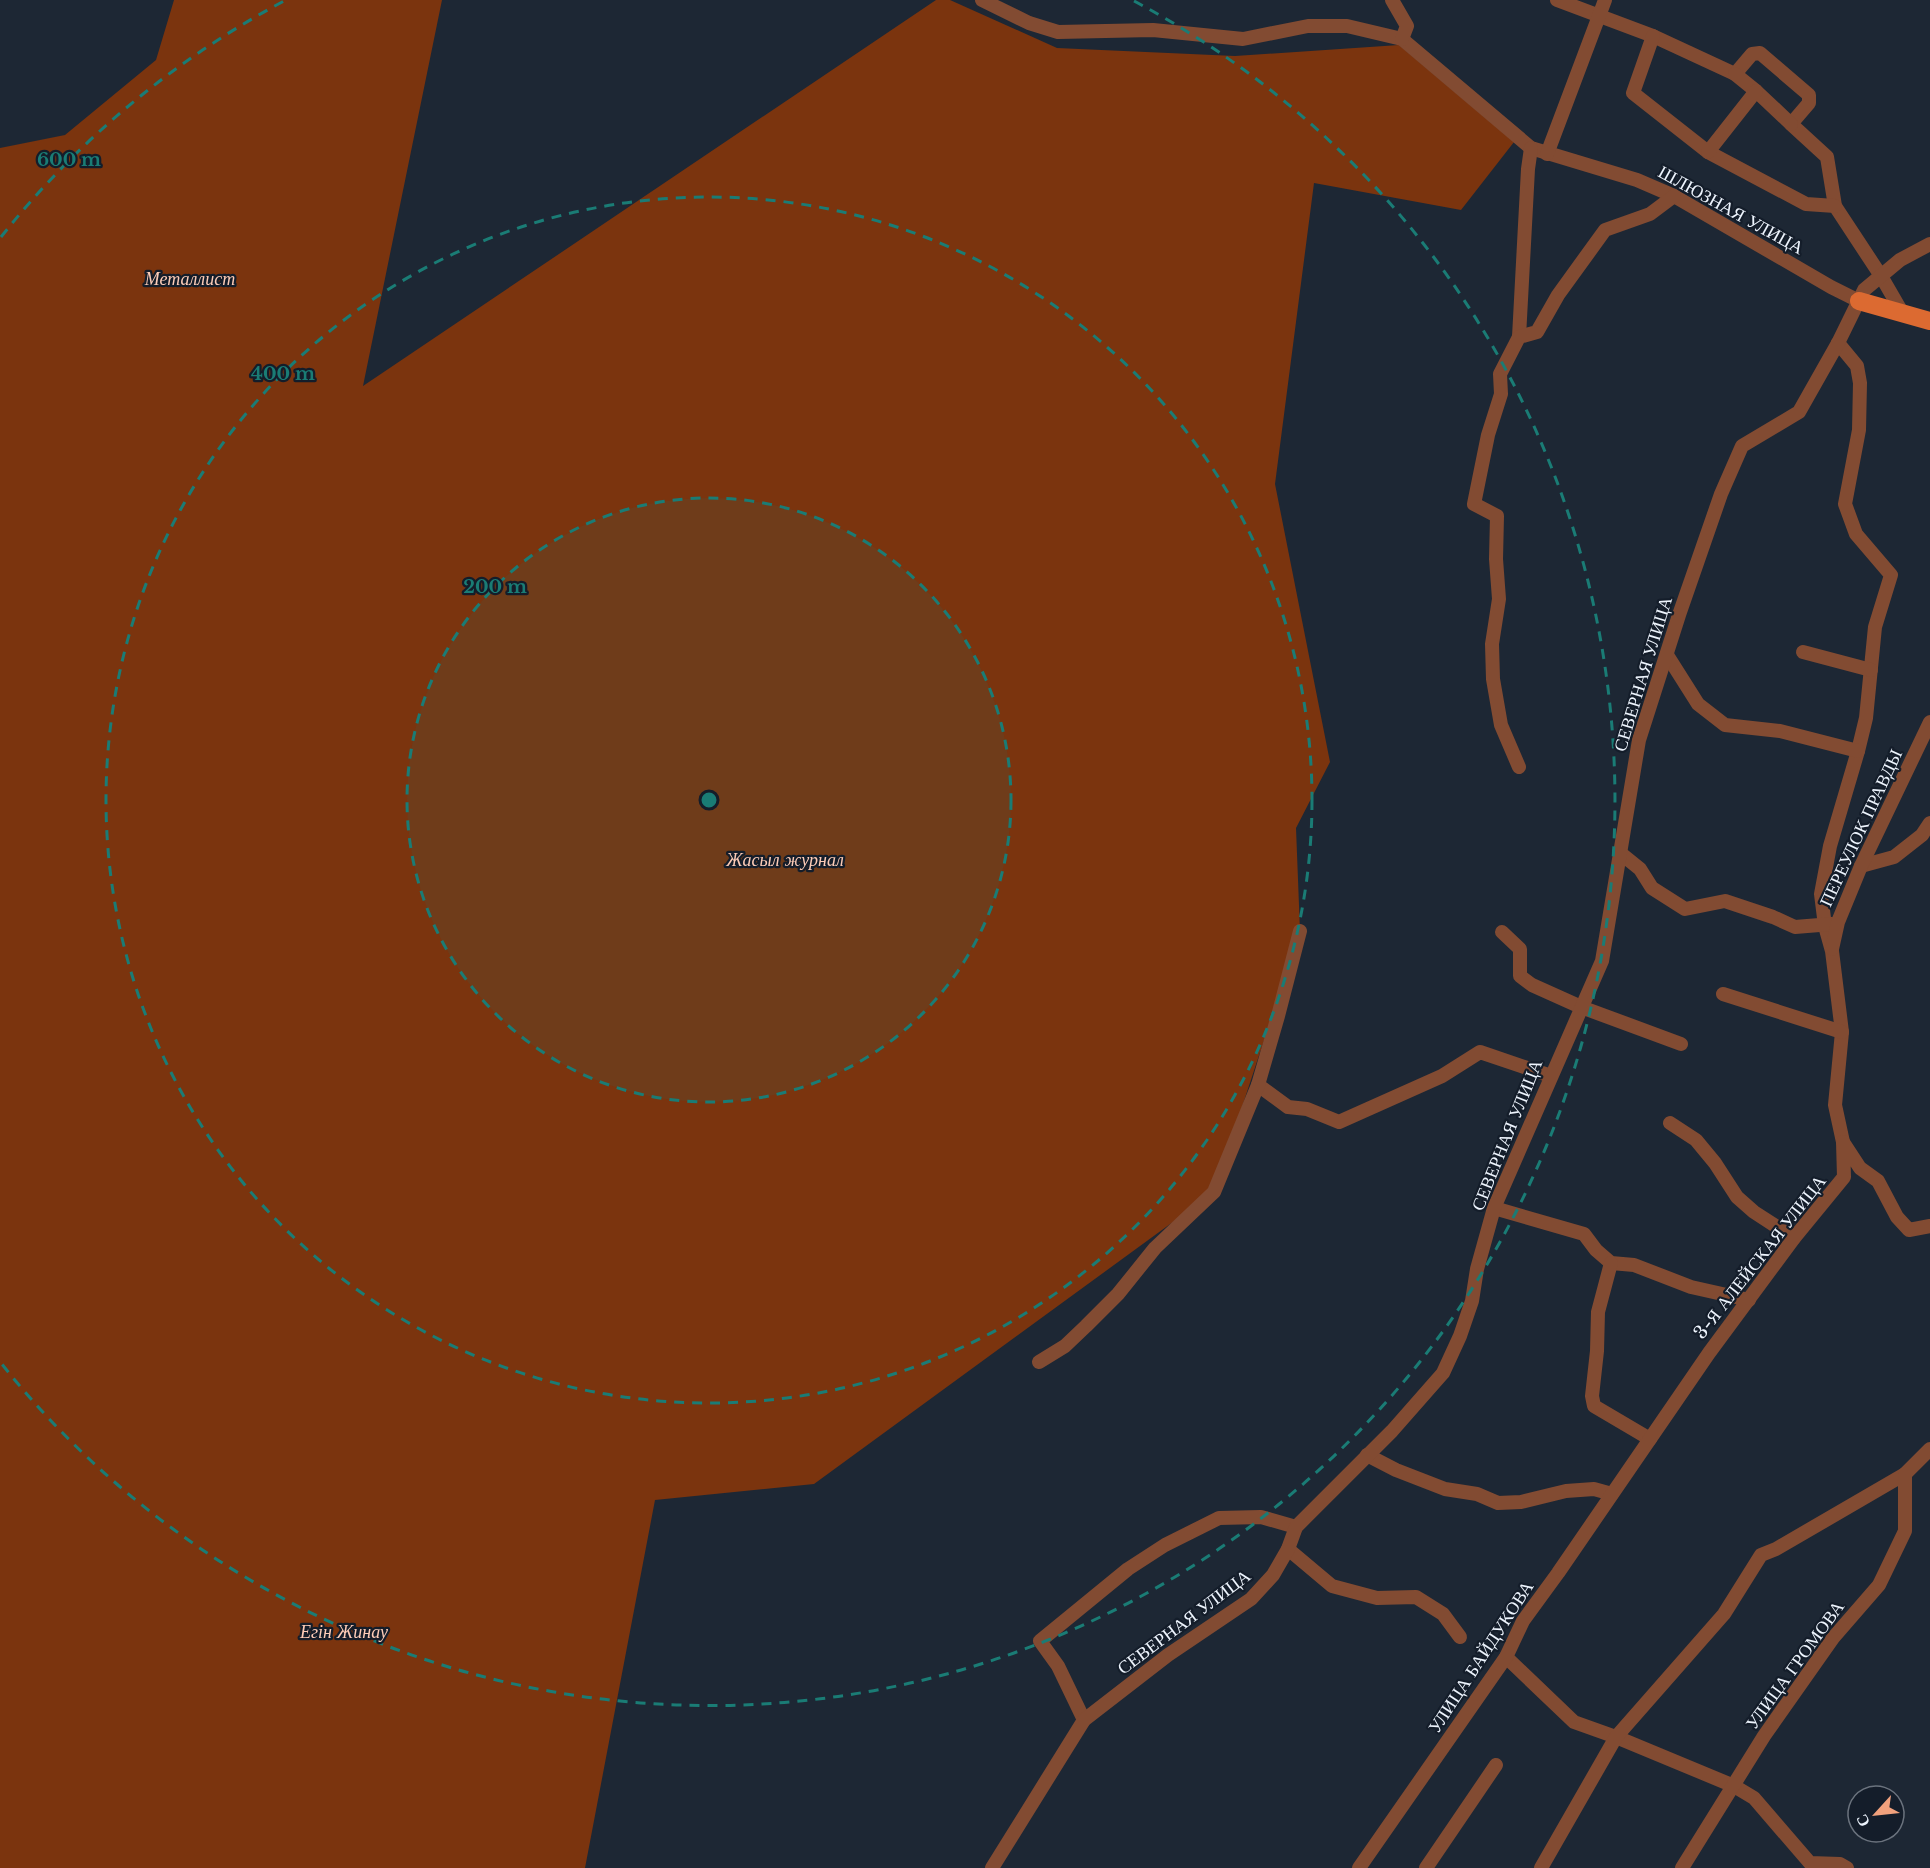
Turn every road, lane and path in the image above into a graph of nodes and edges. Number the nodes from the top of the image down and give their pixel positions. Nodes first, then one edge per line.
1 (982, 0) edge
2 (1392, 0) edge
3 (1557, 0) edge
4 (1605, 0) edge
5 (1598, 16) junction
6 (1653, 36) junction
7 (1402, 39) junction
8 (1735, 74) junction
9 (1756, 91) junction
10 (1791, 124) junction
11 (1531, 148) junction
12 (1708, 152) junction
13 (1547, 154) junction
14 (1674, 196) junction
15 (1835, 206) junction
16 (1930, 244) edge
17 (1881, 276) junction
18 (1859, 301) junction
19 (1903, 314) junction
20 (1930, 321) edge
21 (1519, 337) junction
22 (1838, 343) junction
23 (1803, 652) dead end
24 (1667, 655) junction
25 (1871, 670) junction
26 (1930, 722) edge
27 (1858, 751) junction
28 (1519, 767) dead end
29 (1930, 823) edge
30 (1619, 852) junction
31 (1861, 866) junction
32 (1831, 924) junction
33 (1300, 931) dead end
34 (1502, 932) dead end
35 (1723, 994) dead end
36 (1581, 1007) junction
37 (1842, 1032) junction
38 (1681, 1044) dead end
39 (1551, 1076) junction
40 (1257, 1085) junction
41 (1670, 1124) dead end
42 (1843, 1142) junction
43 (1494, 1208) junction
44 (1930, 1226) edge
45 (1794, 1238) junction
46 (1611, 1263) junction
47 (1749, 1300) junction
48 (1039, 1362) dead end
49 (1650, 1439) junction
50 (1930, 1449) edge
51 (1367, 1455) junction
52 (1905, 1474) junction
53 (1612, 1494) junction
54 (1296, 1527) junction
55 (1288, 1548) junction
56 (1460, 1638) dead end
57 (1506, 1658) junction
58 (1084, 1720) junction
59 (1616, 1737) junction
60 (1496, 1765) dead end
61 (1734, 1786) junction
62 (992, 1868) edge
63 (1359, 1868) edge
64 (1426, 1868) edge
65 (1541, 1868) edge
66 (1682, 1868) edge
67 (1847, 1868) edge

1 - 7 street, ШЛЮЗНАЯ УЛИЦА
2 - 7 street
3 - 5 street
4 - 5 street
5 - 6 street
5 - 13 street
6 - 8 street
6 - 12 street
7 - 11 street, ШЛЮЗНАЯ УЛИЦА
8 - 9 street
8 - 10 street
9 - 10 street
9 - 12 street
10 - 15 street
11 - 13 street, ШЛЮЗНАЯ УЛИЦА
11 - 21 street
12 - 15 street
13 - 14 street, ШЛЮЗНАЯ УЛИЦА
14 - 18 street, ШЛЮЗНАЯ УЛИЦА
14 - 21 street
15 - 17 street
16 - 17 street
17 - 18 street
17 - 19 street
18 - 19 main road
18 - 22 street, СЕВЕРНАЯ УЛИЦА
19 - 20 main road
21 - 28 street
22 - 24 street, СЕВЕРНАЯ УЛИЦА
22 - 25 street
23 - 25 street
24 - 27 street
24 - 30 street, СЕВЕРНАЯ УЛИЦА
25 - 27 street
26 - 31 street, ПЕРЕУЛОК ПРАВДЫ
27 - 32 street
29 - 31 street
30 - 32 street
30 - 36 street, СЕВЕРНАЯ УЛИЦА
31 - 32 street, ПЕРЕУЛОК ПРАВДЫ
32 - 37 street, ПЕРЕУЛОК ПРАВДЫ
33 - 40 street
34 - 36 street
35 - 37 street
36 - 38 street
36 - 39 street, СЕВЕРНАЯ УЛИЦА
37 - 42 street
39 - 40 street
39 - 43 street, СЕВЕРНАЯ УЛИЦА
40 - 48 street
41 - 45 street
42 - 44 street
42 - 45 street, 3-Я АЛЕЙСКАЯ УЛИЦА
43 - 46 street
43 - 51 street, СЕВЕРНАЯ УЛИЦА
45 - 47 street, 3-Я АЛЕЙСКАЯ УЛИЦА
46 - 47 street
46 - 49 street
47 - 49 street, 3-Я АЛЕЙСКАЯ УЛИЦА
49 - 53 street, УЛИЦА БАЙДУКОВА
50 - 52 street
51 - 53 street
51 - 54 street, СЕВЕРНАЯ УЛИЦА
52 - 59 street
52 - 61 street, УЛИЦА ГРОМОВА
53 - 57 street, УЛИЦА БАЙДУКОВА
54 - 55 street, СЕВЕРНАЯ УЛИЦА
54 - 58 street
55 - 56 street
55 - 58 street, СЕВЕРНАЯ УЛИЦА
57 - 59 street
57 - 63 street, УЛИЦА БАЙДУКОВА
58 - 62 street, СЕВЕРНАЯ УЛИЦА
59 - 61 street
59 - 65 street
60 - 64 street
61 - 66 street, УЛИЦА ГРОМОВА
61 - 67 street

